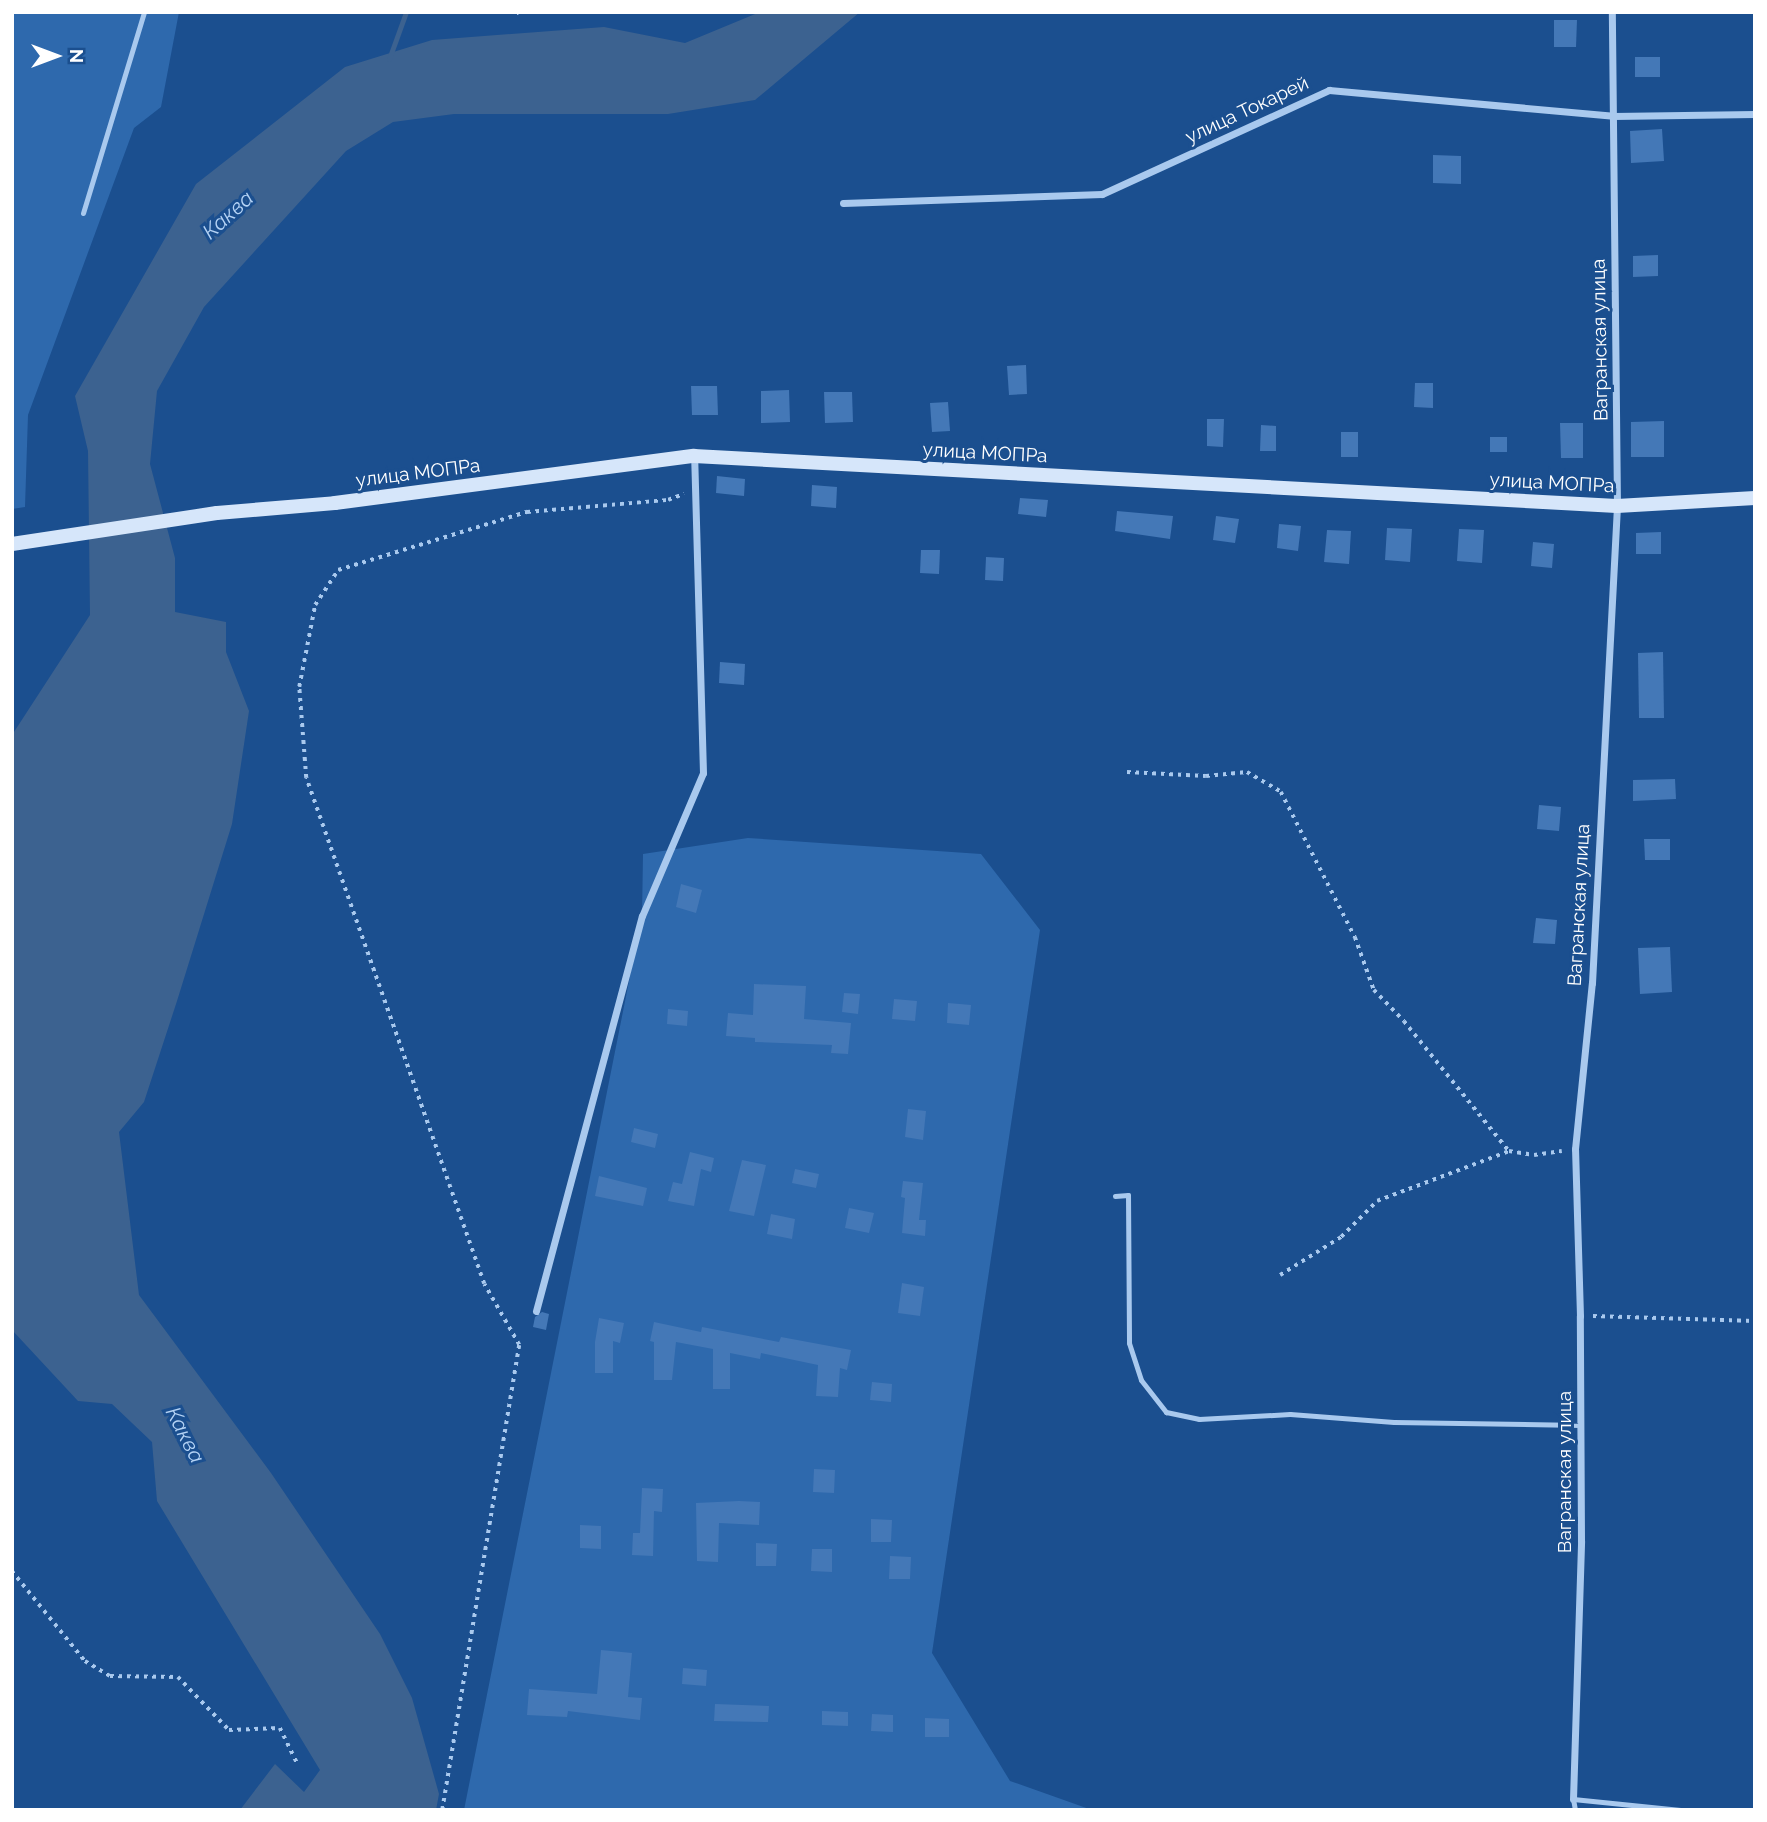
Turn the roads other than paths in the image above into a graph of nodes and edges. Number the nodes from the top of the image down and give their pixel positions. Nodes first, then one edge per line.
1 (144, 12) edge
2 (1612, 12) edge
3 (1755, 114) edge
4 (1613, 116) junction
5 (843, 202) dead end
6 (83, 214) dead end
7 (694, 456) junction
8 (1755, 498) edge
9 (1617, 506) junction
10 (12, 544) edge
11 (1115, 1196) dead end
12 (536, 1311) dead end
13 (1581, 1425) junction
14 (1573, 1799) junction
15 (1576, 1810) edge
16 (1680, 1810) edge

1 - 6 lane
2 - 4 street, Вагранская улица
3 - 4 street, улица Токарей
4 - 5 street, улица Токарей
4 - 9 street, Вагранская улица
7 - 9 main road, улица МОПРа
7 - 10 main road, улица МОПРа
7 - 12 street
8 - 9 main road, улица МОПРа
9 - 13 street, Вагранская улица
11 - 13 lane
13 - 14 street, Вагранская улица
14 - 15 lane
14 - 16 lane

